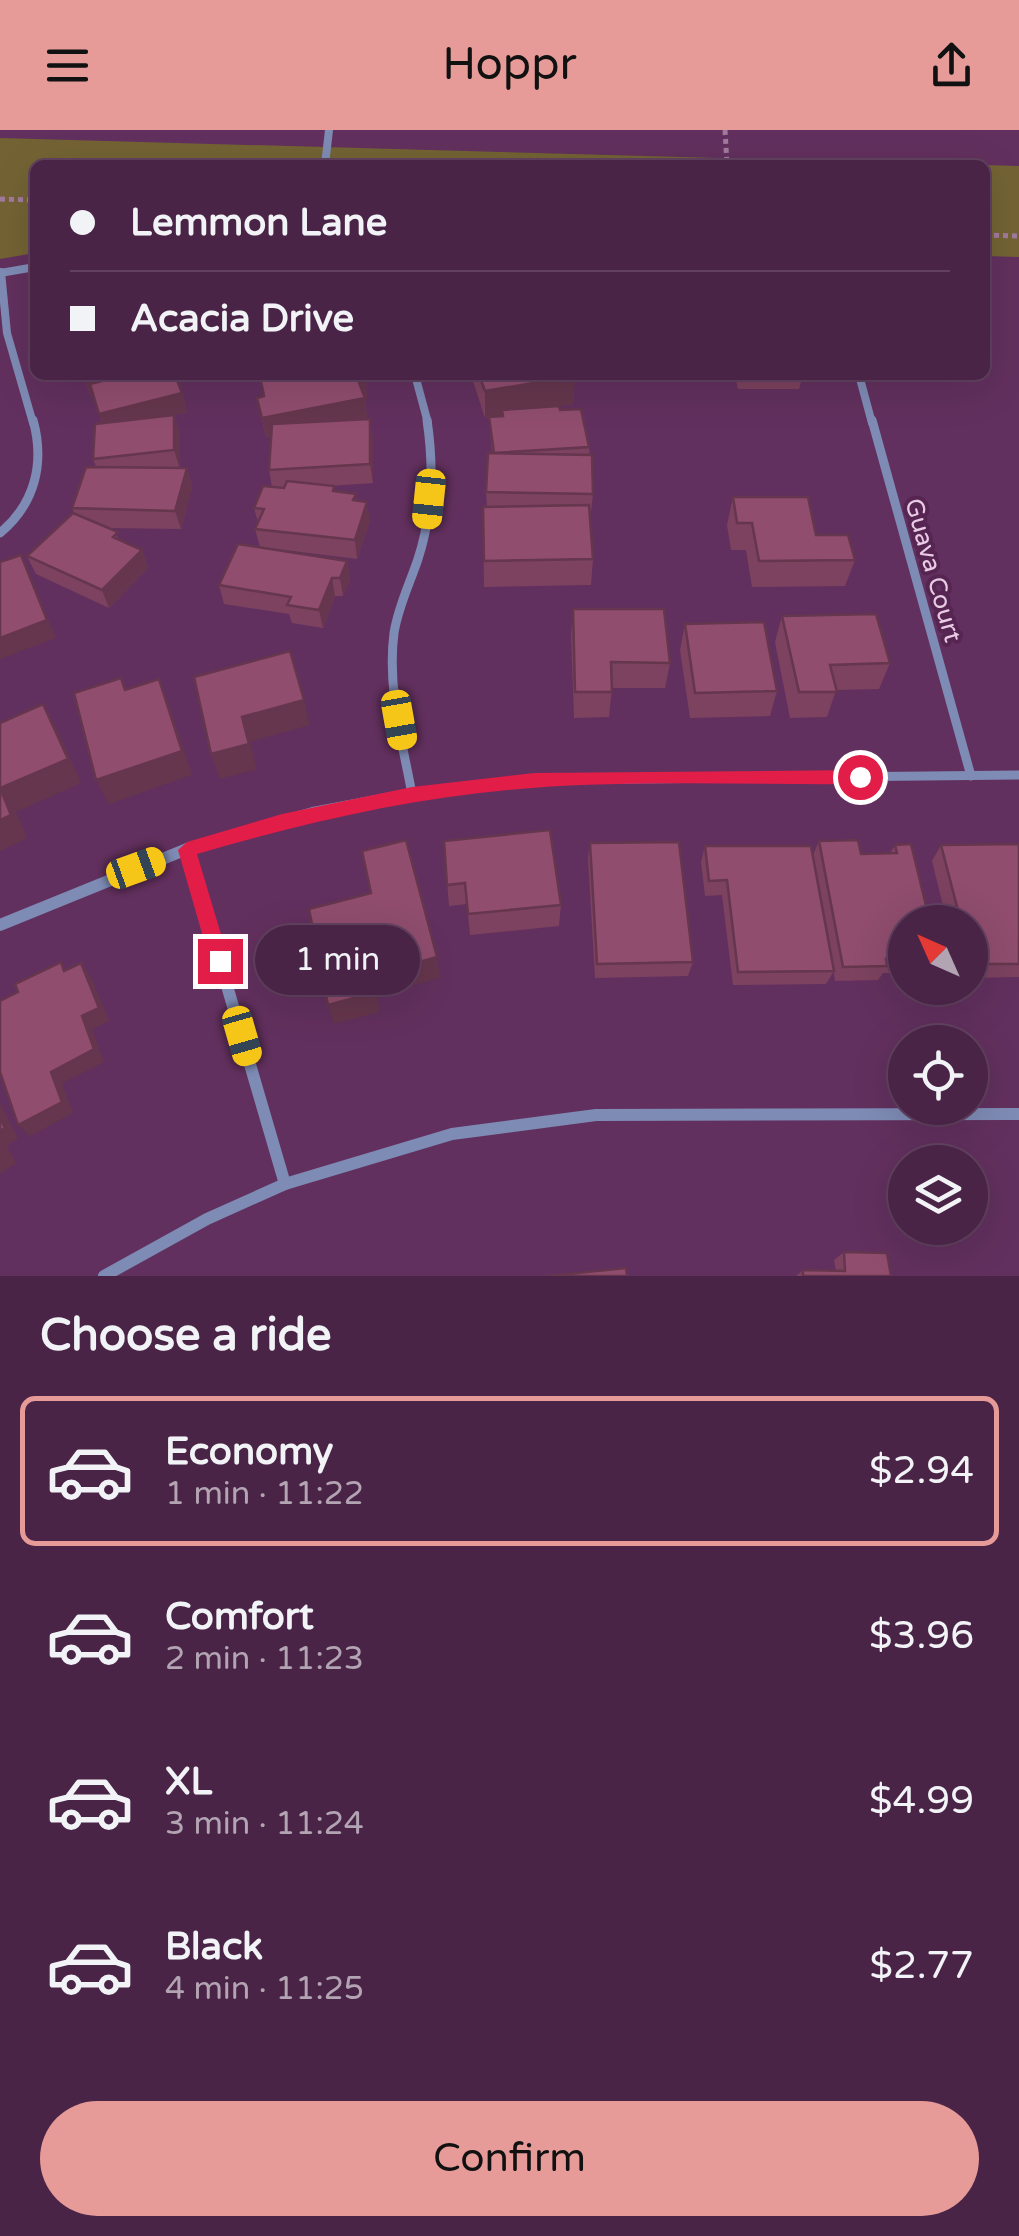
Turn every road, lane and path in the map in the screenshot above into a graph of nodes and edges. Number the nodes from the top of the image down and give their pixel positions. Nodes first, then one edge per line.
1 (330, 130) edge
2 (725, 130) edge
3 (326, 160) edge
4 (727, 160) edge
5 (0, 199) edge
6 (30, 200) edge
7 (990, 235) edge
8 (1019, 236) edge
9 (30, 268) edge
10 (0, 272) edge
11 (417, 380) edge
12 (860, 380) edge
13 (0, 533) edge
14 (1019, 775) edge
15 (971, 776) junction
16 (412, 794) junction
17 (187, 850) junction
18 (0, 925) edge
19 (1019, 1114) edge
20 (285, 1184) junction
21 (104, 1276) edge

1 - 3 street
2 - 4 path
5 - 6 path
7 - 8 path
9 - 10 street
10 - 13 street
11 - 16 street
12 - 15 street, Guava Court
14 - 15 street
15 - 16 street
16 - 17 street
17 - 18 street
17 - 20 street
19 - 20 street
20 - 21 street

